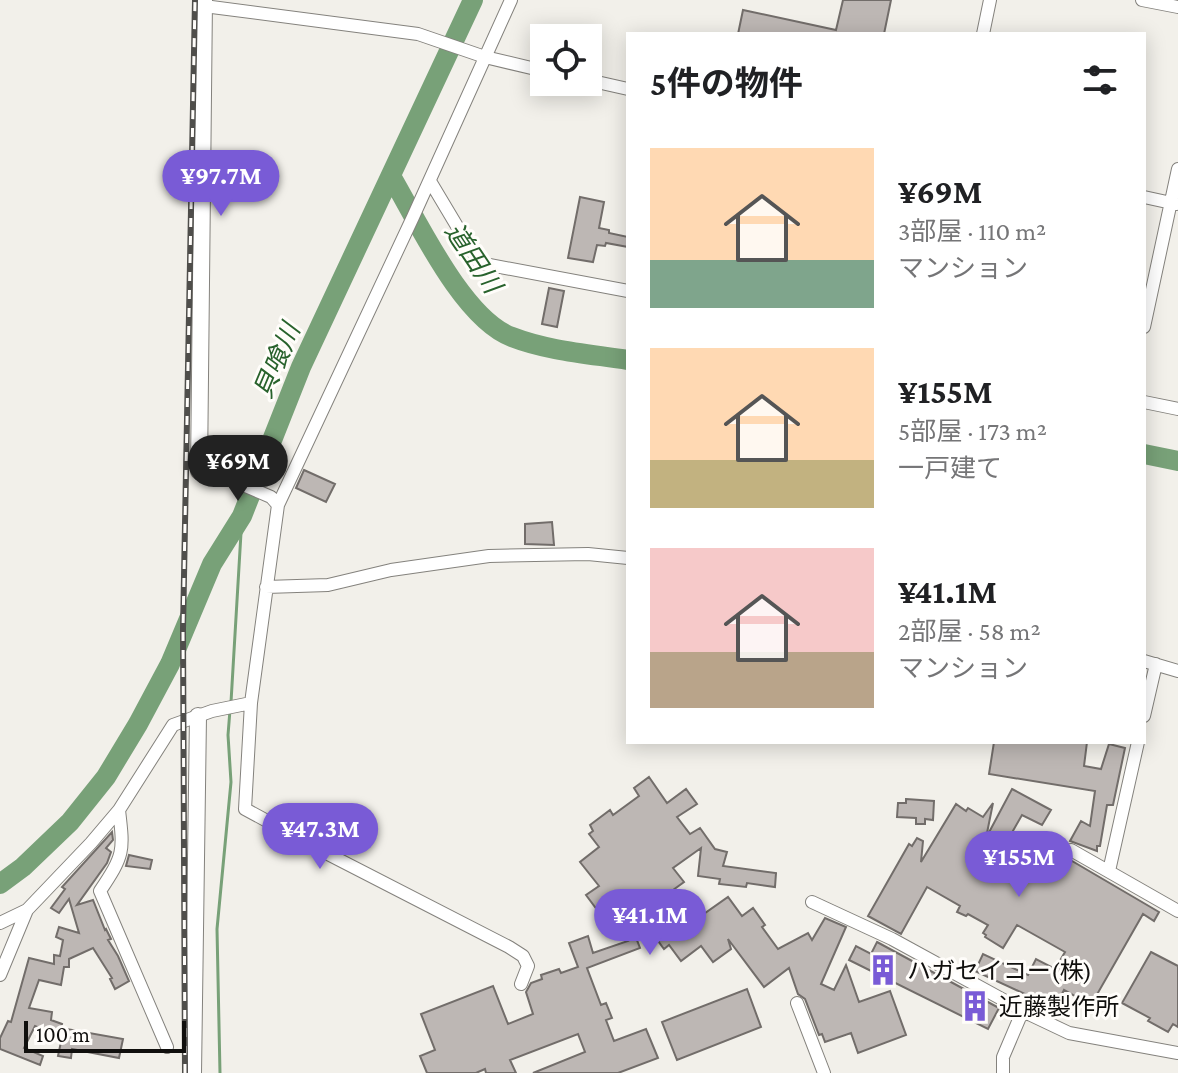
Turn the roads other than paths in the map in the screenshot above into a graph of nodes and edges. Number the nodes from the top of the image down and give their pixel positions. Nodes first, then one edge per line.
1 (511, 0) edge
2 (990, 0) edge
3 (1142, 0) edge
4 (204, 3) edge
5 (1178, 7) edge
6 (983, 32) edge
7 (483, 56) junction
8 (530, 68) edge
9 (602, 83) edge
10 (626, 89) edge
11 (1178, 169) edge
12 (428, 185) junction
13 (1146, 197) edge
14 (1175, 204) edge
15 (626, 291) edge
16 (1146, 319) edge
17 (1146, 402) edge
18 (1178, 409) edge
19 (220, 475) joint
20 (274, 501) junction
21 (626, 558) edge
22 (266, 587) junction
23 (1150, 662) edge
24 (1178, 671) edge
25 (1146, 698) edge
26 (246, 703) junction
27 (205, 713) junction
28 (1138, 744) edge
29 (119, 810) junction
30 (1071, 850) dead end
31 (1109, 871) junction
32 (812, 902) dead end
33 (27, 910) junction
34 (1178, 911) edge
35 (0, 923) edge
36 (0, 975) edge
37 (521, 984) dead end
38 (797, 1003) dead end
39 (1023, 1010) junction
40 (167, 1047) dead end
41 (1178, 1053) edge
42 (193, 1073) edge
43 (824, 1073) edge
44 (1003, 1073) edge

1 - 7 street
2 - 6 street
3 - 5 street
4 - 7 street
4 - 19 street
7 - 8 street
7 - 12 street
9 - 10 street
11 - 14 street
12 - 15 street
12 - 20 street
13 - 14 street
14 - 16 street
17 - 18 street
19 - 20 street
20 - 22 street
21 - 22 street
22 - 26 street
23 - 24 street
23 - 25 street
26 - 27 street
26 - 37 street
27 - 29 street
27 - 42 street
28 - 31 street
29 - 33 street
29 - 40 street
30 - 31 street
31 - 34 street
32 - 39 street
33 - 35 street
33 - 36 street
38 - 43 street
39 - 41 street
39 - 44 street

